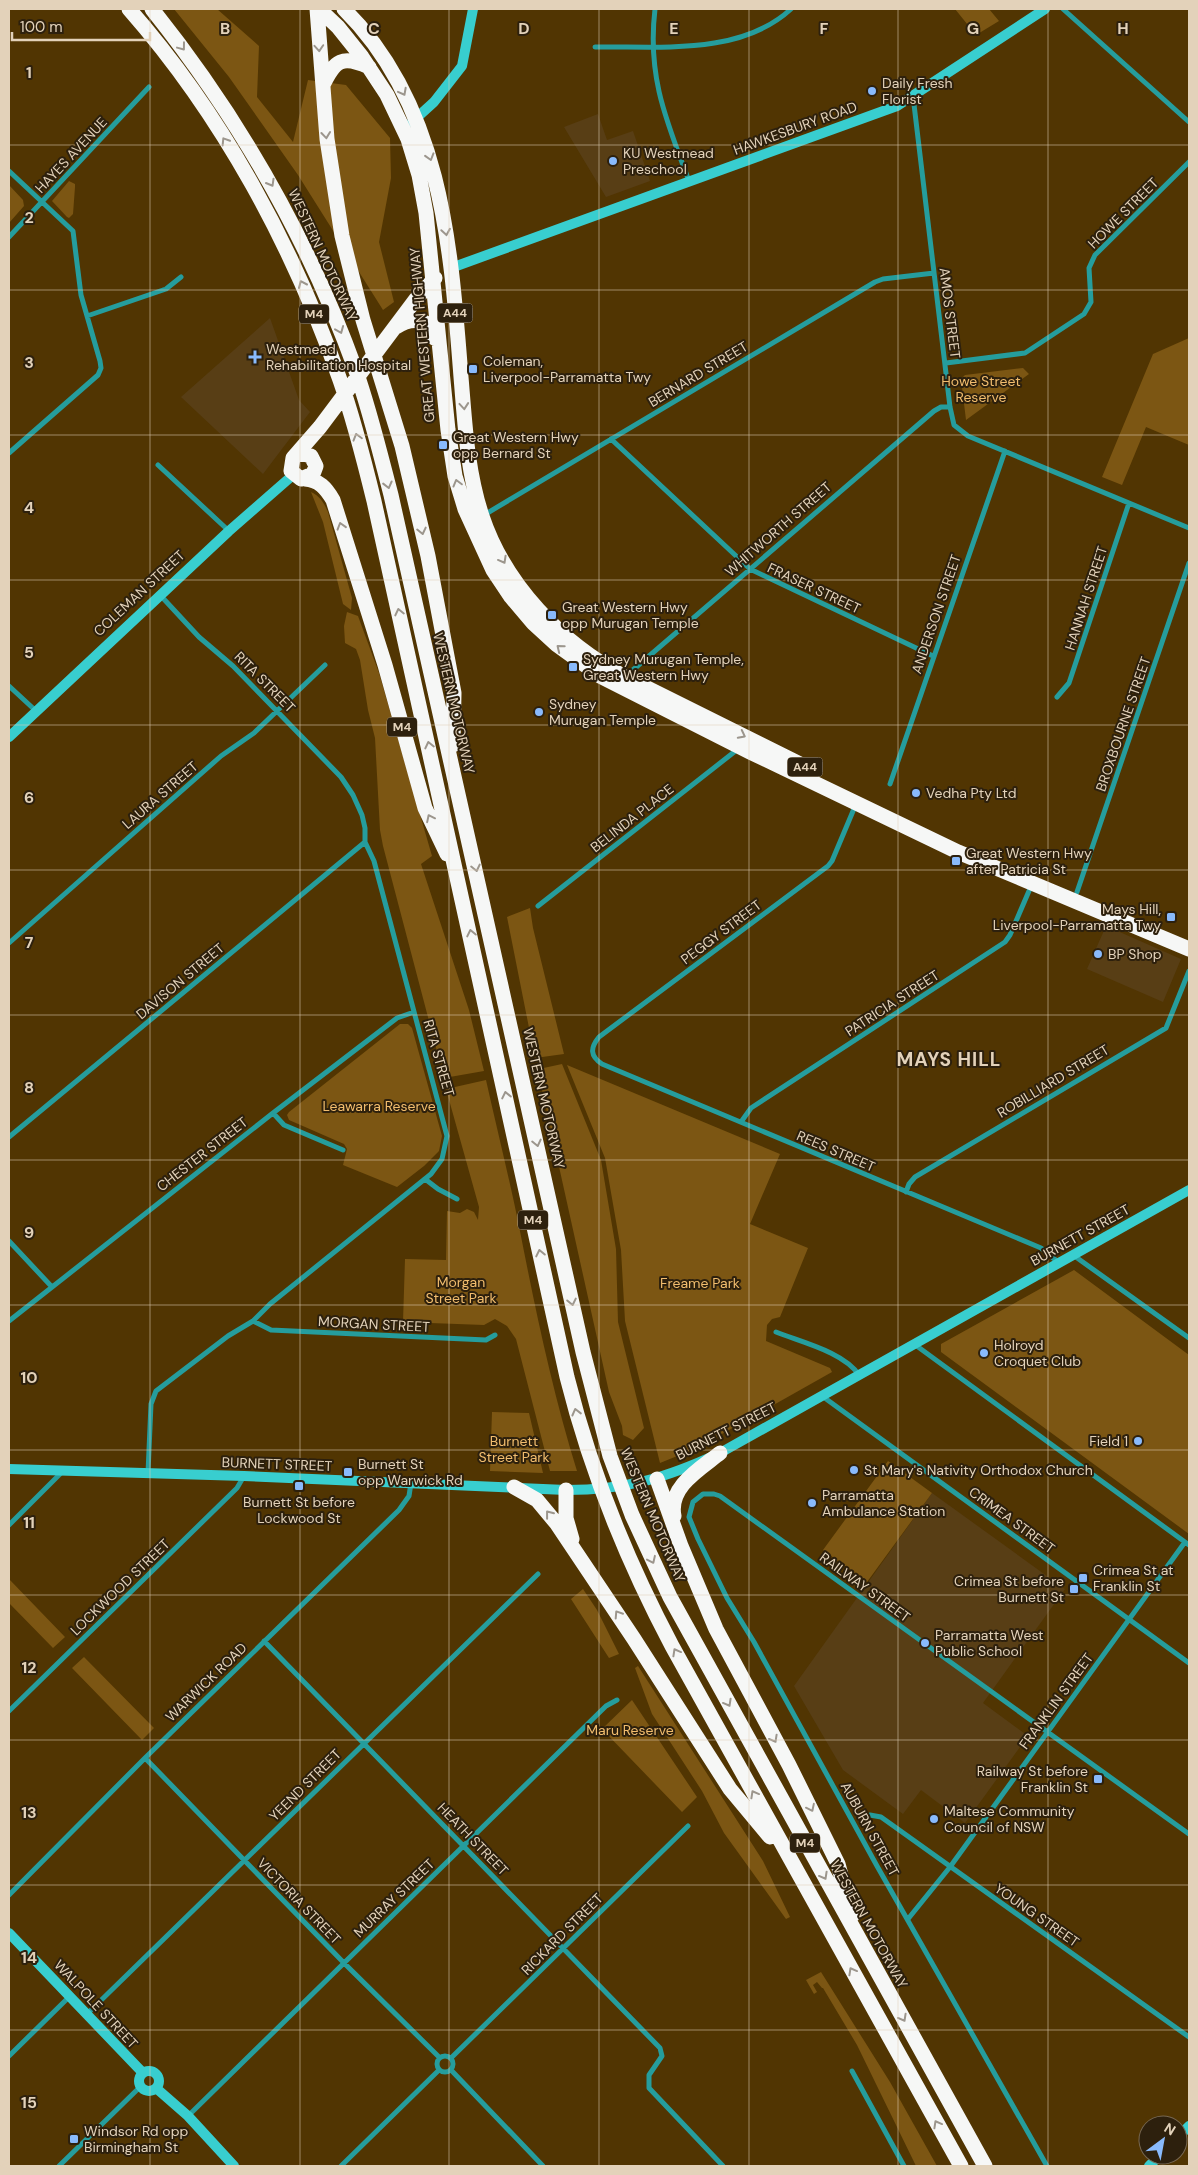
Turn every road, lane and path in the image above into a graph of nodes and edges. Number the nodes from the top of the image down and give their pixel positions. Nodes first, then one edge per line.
1 (129, 9) edge
2 (152, 9) edge
3 (318, 9) edge
4 (344, 9) edge
5 (473, 9) edge
6 (655, 9) edge
7 (791, 9) edge
8 (1045, 9) edge
9 (1063, 9) edge
10 (653, 46) junction
11 (594, 47) dead end
12 (369, 67) junction
13 (149, 87) dead end
14 (322, 87) junction
15 (913, 96) junction
16 (417, 119) junction
17 (1189, 122) edge
18 (403, 127) junction
19 (1189, 162) edge
20 (9, 171) edge
21 (689, 181) junction
22 (42, 202) junction
23 (9, 237) edge
24 (451, 268) junction
25 (934, 273) junction
26 (181, 277) dead end
27 (432, 280) junction
28 (87, 316) junction
29 (396, 327) junction
30 (946, 363) junction
31 (442, 368) junction
32 (950, 407) junction
33 (320, 427) junction
34 (612, 439) junction
35 (1004, 450) junction
36 (9, 453) edge
37 (293, 458) junction
38 (315, 462) junction
39 (158, 465) dead end
40 (299, 477) junction
41 (1129, 503) junction
42 (482, 516) junction
43 (1189, 528) edge
44 (229, 531) junction
45 (1189, 563) edge
46 (750, 569) junction
47 (162, 596) junction
48 (933, 656) junction
49 (325, 664) dead end
50 (625, 677) junction
51 (9, 686) edge
52 (1057, 697) dead end
53 (276, 710) junction
54 (36, 711) junction
55 (9, 737) edge
56 (740, 747) junction
57 (453, 769) junction
58 (890, 784) dead end
59 (857, 802) junction
60 (365, 842) junction
61 (459, 878) junction
62 (1033, 883) junction
63 (1077, 892) junction
64 (538, 906) dead end
65 (1189, 939) edge
66 (9, 943) edge
67 (1189, 949) edge
68 (1189, 971) edge
69 (414, 1012) junction
70 (602, 1064) joint
71 (272, 1114) junction
72 (741, 1122) junction
73 (9, 1137) edge
74 (342, 1150) dead end
75 (425, 1179) junction
76 (1189, 1190) edge
77 (906, 1192) junction
78 (457, 1199) dead end
79 (9, 1242) edge
80 (1073, 1255) junction
81 (1058, 1262) junction
82 (52, 1287) junction
83 (9, 1321) edge
84 (253, 1321) junction
85 (776, 1332) dead end
86 (495, 1334) dead end
87 (1189, 1338) edge
88 (914, 1344) junction
89 (859, 1375) junction
90 (822, 1395) junction
91 (720, 1452) junction
92 (9, 1469) edge
93 (64, 1470) junction
94 (148, 1473) junction
95 (244, 1476) junction
96 (657, 1479) junction
97 (411, 1482) junction
98 (514, 1487) junction
99 (566, 1490) junction
100 (696, 1499) joint
101 (9, 1525) edge
102 (1187, 1543) edge
103 (681, 1546) junction
104 (576, 1550) junction
105 (538, 1574) dead end
106 (1129, 1620) junction
107 (264, 1641) junction
108 (1189, 1663) edge
109 (617, 1700) dead end
110 (9, 1711) edge
111 (1048, 1731) junction
112 (364, 1743) junction
113 (145, 1758) junction
114 (870, 1815) dead end
115 (688, 1826) dead end
116 (1189, 1834) edge
117 (464, 1845) junction
118 (245, 1860) junction
119 (795, 1867) junction
120 (950, 1867) junction
121 (9, 1895) edge
122 (908, 1919) junction
123 (9, 1933) edge
124 (860, 1941) junction
125 (564, 1948) junction
126 (344, 1963) junction
127 (70, 1996) junction
128 (88, 2013) junction
129 (1189, 2037) edge
130 (9, 2056) edge
131 (440, 2057) junction
132 (451, 2058) junction
133 (439, 2070) junction
134 (451, 2070) junction
135 (852, 2071) dead end
136 (143, 2073) junction
137 (140, 2086) junction
138 (156, 2088) junction
139 (188, 2116) junction
140 (59, 2166) edge
141 (234, 2166) edge
142 (341, 2166) edge
143 (543, 2166) edge
144 (723, 2166) edge
145 (904, 2166) edge
146 (961, 2166) edge
147 (985, 2166) edge
148 (1047, 2166) edge

61 -> 1 highway, M4
2 -> 57 highway, WESTERN MOTORWAY / M4
3 - 12 highway, GREAT WESTERN HIGHWAY / A44
3 -> 14 highway
4 -> 16 highway, A44
5 - 16 street
6 - 10 street
7 - 10 street
8 - 15 street, HAWKESBURY ROAD
9 - 17 street
10 - 11 street
10 - 21 street
12 - 14 highway
12 - 18 highway, GREAT WESTERN HIGHWAY / A44
13 - 22 street, HAYES AVENUE
14 -> 57 highway, M4
15 - 21 street, HAWKESBURY ROAD
15 - 25 street, AMOS STREET
16 - 18 street
16 -> 24 highway, A44
18 - 27 highway, GREAT WESTERN HIGHWAY / A44
19 - 30 street, HOWE STREET
20 - 22 street
21 - 24 street, HAWKESBURY ROAD
22 - 23 street, HAYES AVENUE
22 - 28 street
24 - 27 highway
24 -> 42 highway, A44
25 - 30 street, AMOS STREET
25 - 34 street, BERNARD STREET
26 - 28 street
27 - 29 highway
27 - 31 highway, GREAT WESTERN HIGHWAY / A44
28 - 36 street
29 - 31 highway
29 - 33 highway
30 - 32 street, AMOS STREET
56 -> 31 highway, GREAT WESTERN HIGHWAY / A44
32 - 35 street, AMOS STREET
32 - 46 street, WHITWORTH STREET
33 - 37 highway
33 - 38 highway
34 - 42 street, BERNARD STREET
34 - 46 street, FRASER STREET
35 - 41 street, AMOS STREET
35 - 48 street, ANDERSON STREET
37 - 38 highway
37 - 40 highway
38 - 40 highway
39 - 44 street
40 - 44 street, COLEMAN STREET
61 -> 40 highway, M4
41 - 43 street, AMOS STREET
41 - 52 street, HANNAH STREET
42 -> 50 highway, A44
44 - 47 street, COLEMAN STREET
45 - 63 street, BROXBOURNE STREET
46 - 48 street, FRASER STREET
46 - 50 street, WHITWORTH STREET
47 - 53 street, RITA STREET
47 - 54 street, COLEMAN STREET
48 - 58 street, ANDERSON STREET
49 - 53 street, LAURA STREET
50 -> 63 highway, A44
51 - 54 street
53 - 60 street, RITA STREET
53 - 66 street, LAURA STREET
54 - 55 street, COLEMAN STREET
56 - 59 highway, GREAT WESTERN HIGHWAY / A44
56 - 64 street, BELINDA PLACE
57 -> 124 highway, WESTERN MOTORWAY / M4
59 - 62 highway, GREAT WESTERN HIGHWAY / A44
59 - 70 street, PEGGY STREET
60 - 69 street, RITA STREET
60 - 73 street, DAVISON STREET
119 -> 61 highway, M4
62 - 67 highway, GREAT WESTERN HIGHWAY / A44
62 - 72 street, PATRICIA STREET
63 - 65 highway, A44
68 - 77 street, ROBILLIARD STREET
69 - 71 street, CHESTER STREET
69 - 75 street, RITA STREET
70 - 72 street, REES STREET
71 - 74 street
71 - 82 street, CHESTER STREET
72 - 77 street, REES STREET
75 - 78 street
75 - 84 street, RITA STREET
76 - 80 street, BURNETT STREET
77 - 81 street, REES STREET
79 - 82 street
80 - 81 street, BURNETT STREET
80 - 87 street
81 - 88 street, BURNETT STREET
82 - 83 street, CHESTER STREET
84 - 86 street, MORGAN STREET
84 - 94 street, RITA STREET
85 - 89 street
88 - 89 street, BURNETT STREET
88 - 102 street
89 - 90 street, BURNETT STREET
90 - 91 street, BURNETT STREET
90 - 106 street, CRIMEA STREET
91 - 96 street, BURNETT STREET
91 - 103 highway
92 - 93 street, BURNETT STREET
93 - 94 street, BURNETT STREET
93 - 101 street
94 - 95 street, BURNETT STREET
95 - 97 street, BURNETT STREET
95 - 110 street, LOCKWOOD STREET
96 - 99 street, BURNETT STREET
96 - 103 highway
97 - 98 street, BURNETT STREET
97 - 107 street, WARWICK ROAD
98 - 99 street, BURNETT STREET
104 -> 98 highway, M4
99 - 104 highway, M4
100 - 111 street, RAILWAY STREET
100 - 122 street, AUBURN STREET
102 - 106 street, FRANKLIN STREET
103 -> 124 highway
119 -> 104 highway, M4
105 - 112 street, YEEND STREET
106 - 108 street, CRIMEA STREET
106 - 111 street, FRANKLIN STREET
107 - 112 street, HEATH STREET
107 - 113 street, WARWICK ROAD
109 - 117 street, MURRAY STREET
111 - 116 street, RAILWAY STREET
111 - 120 street, FRANKLIN STREET
112 - 117 street, HEATH STREET
112 - 118 street, YEEND STREET
113 - 118 street, VICTORIA STREET
113 - 121 street, WARWICK ROAD
114 - 120 street, YOUNG STREET
115 - 125 street, RICKARD STREET
117 - 125 street, HEATH STREET
117 - 126 street, MURRAY STREET
118 - 126 street, VICTORIA STREET
118 - 128 street, YEEND STREET
146 -> 119 highway, M4
120 - 122 street, FRANKLIN STREET
120 - 129 street, YOUNG STREET
122 - 148 street, AUBURN STREET
123 - 127 street, WALPOLE STREET
124 -> 147 highway, WESTERN MOTORWAY / M4
125 - 132 street, RICKARD STREET
125 - 144 street, HEATH STREET
126 - 131 street, VICTORIA STREET
126 - 139 street, MURRAY STREET
127 - 128 street, WALPOLE STREET
127 - 130 street
128 - 136 street, WALPOLE STREET
131 - 132 street
131 - 133 street
132 - 134 street
133 - 134 street
133 - 142 street
134 - 143 street
135 - 145 street
136 - 137 street
136 - 138 street
137 - 138 street
137 - 140 street
138 - 139 street
139 - 141 street

